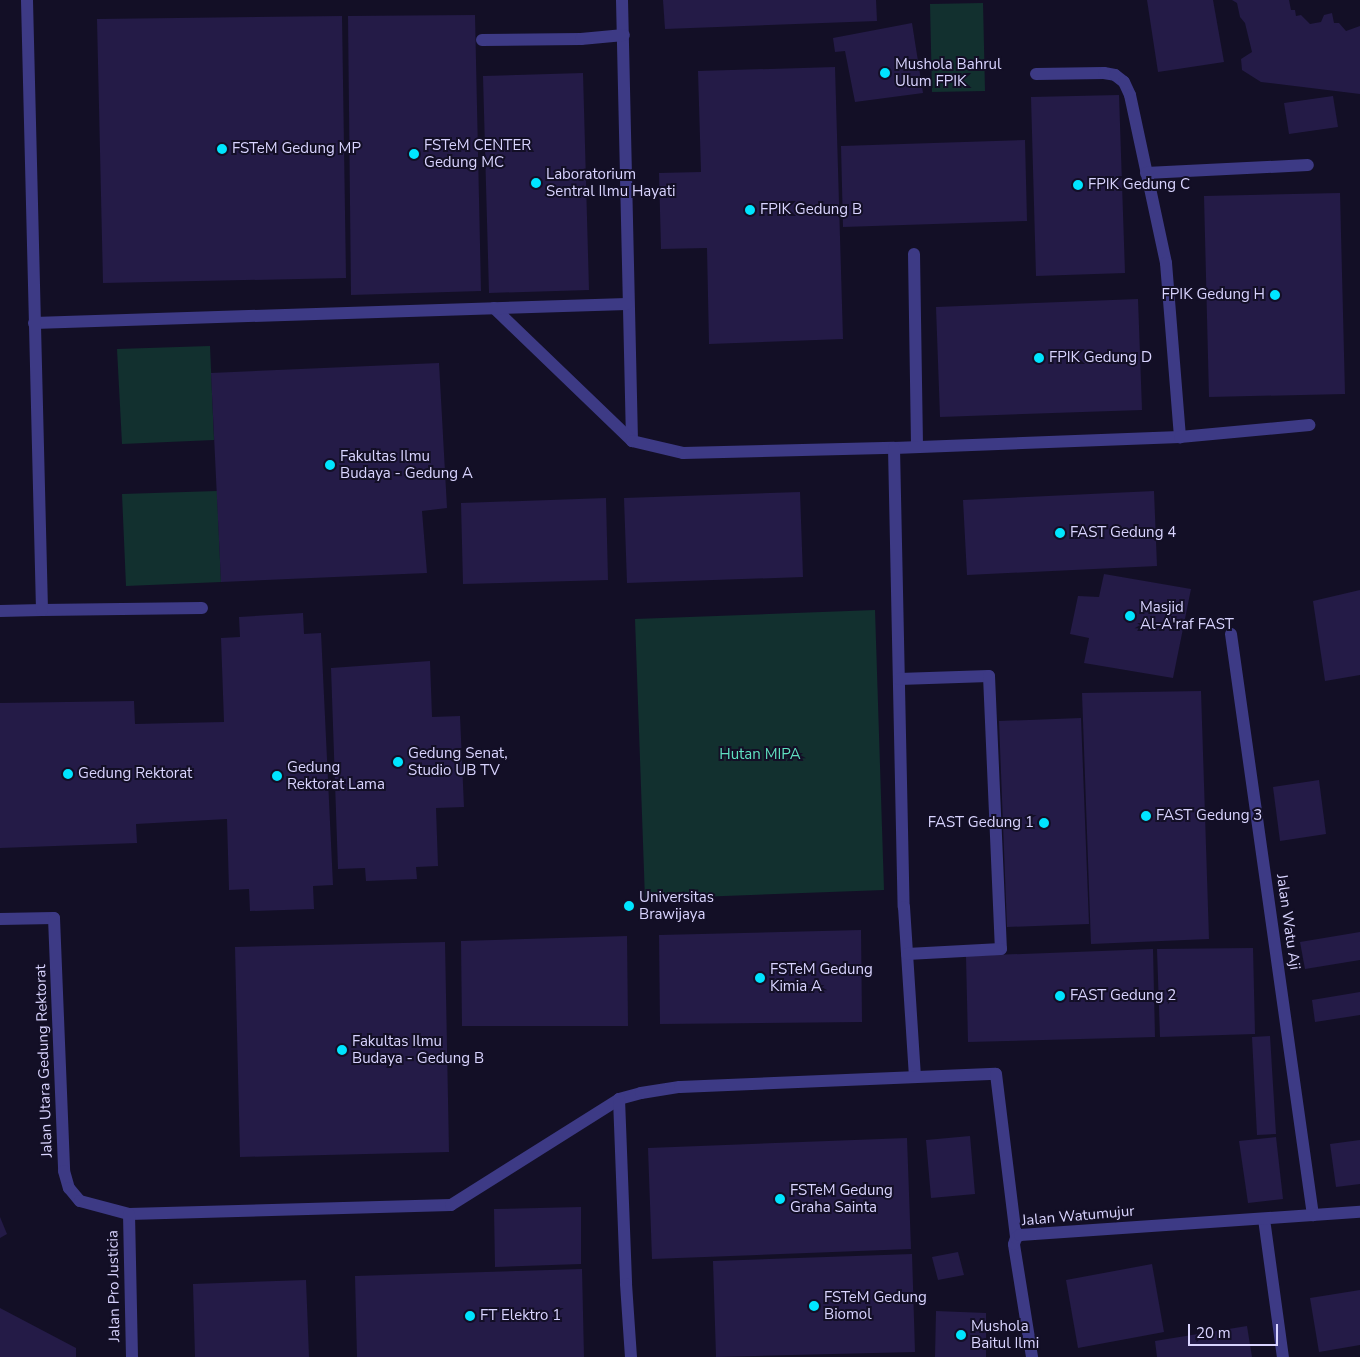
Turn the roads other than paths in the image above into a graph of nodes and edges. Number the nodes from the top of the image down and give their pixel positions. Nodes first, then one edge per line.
1 (27, 0) edge
2 (622, 0) edge
3 (624, 35) junction
4 (482, 40) dead end
5 (1036, 74) dead end
6 (1308, 165) dead end
7 (1146, 173) junction
8 (914, 254) dead end
9 (627, 304) junction
10 (494, 308) junction
11 (34, 323) junction
12 (1309, 426) dead end
13 (1180, 436) junction
14 (632, 441) junction
15 (918, 446) junction
16 (894, 448) junction
17 (202, 608) dead end
18 (42, 610) junction
19 (0, 611) edge
20 (1231, 634) dead end
21 (899, 680) junction
22 (0, 919) edge
23 (907, 954) junction
24 (914, 1077) junction
25 (619, 1099) junction
26 (1360, 1212) edge
27 (129, 1214) junction
28 (1313, 1215) junction
29 (1264, 1219) junction
30 (1016, 1238) junction
31 (132, 1357) edge
32 (631, 1357) edge
33 (1032, 1357) edge
34 (1282, 1357) edge

1 - 11 street
2 - 3 street
3 - 4 street
3 - 9 street
5 - 7 street
6 - 7 street
7 - 13 street
8 - 15 street
9 - 10 street
9 - 14 street
10 - 11 street
10 - 14 street
11 - 18 street
12 - 13 street
13 - 15 street
14 - 16 street
15 - 16 street
16 - 21 street
17 - 18 street
18 - 19 street
20 - 28 street, Jalan Watu Aji
21 - 23 street
21 - 23 street
22 - 27 street, Jalan Utara Gedung Rektorat
23 - 24 street
24 - 25 street
24 - 30 street
25 - 27 street
25 - 32 street
26 - 28 street, Jalan Watumujur
27 - 31 street, Jalan Pro Justicia
28 - 29 street, Jalan Watumujur
29 - 30 street, Jalan Watumujur
29 - 34 street
30 - 33 street, Jalan Watumujur

